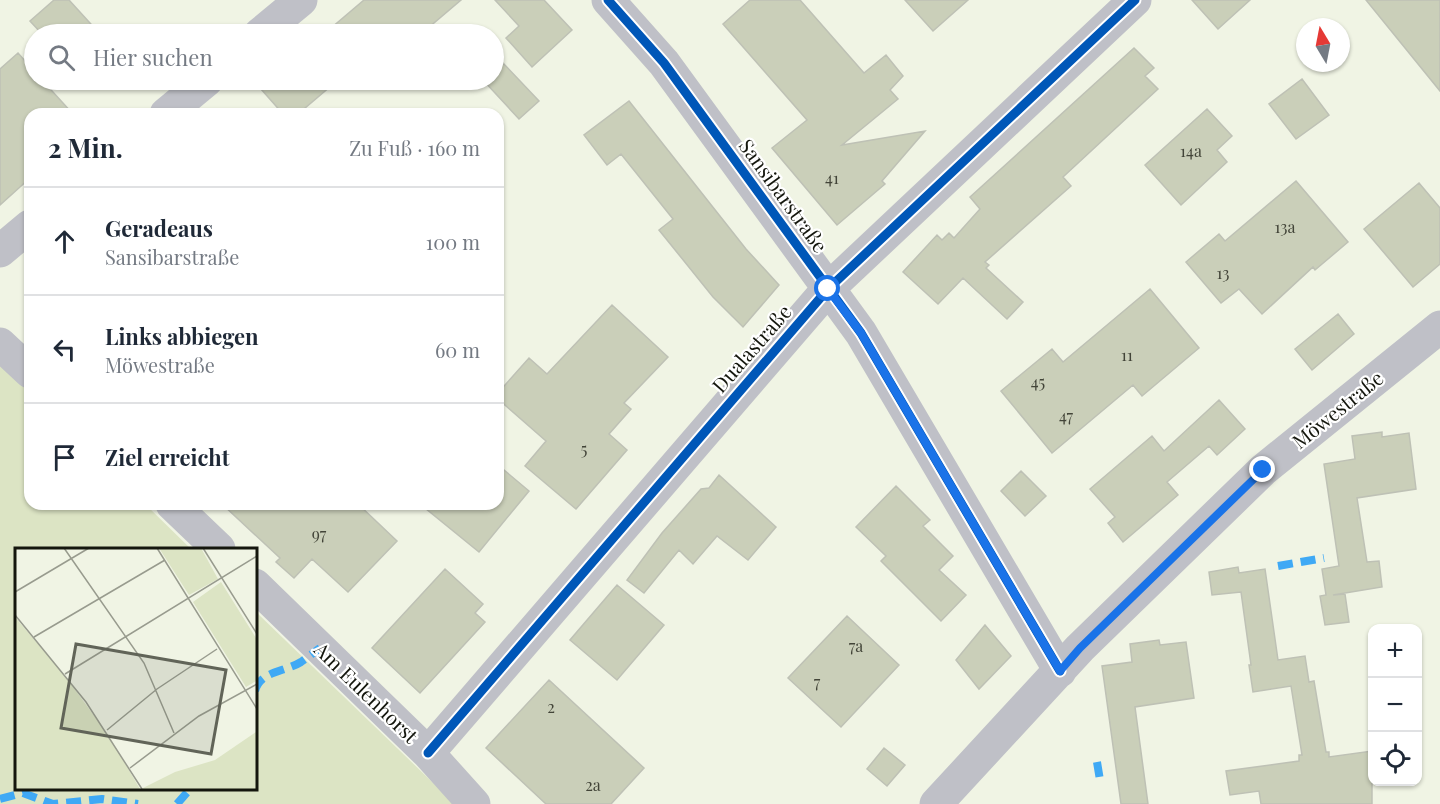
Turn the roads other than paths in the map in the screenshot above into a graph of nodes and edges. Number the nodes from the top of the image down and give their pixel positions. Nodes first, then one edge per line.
1 (301, 0) edge
2 (608, 0) edge
3 (1135, 0) edge
4 (272, 24) edge
5 (195, 90) edge
6 (173, 108) edge
7 (24, 231) edge
8 (0, 251) edge
9 (828, 289) junction
10 (1440, 327) edge
11 (0, 344) edge
12 (24, 366) edge
13 (178, 510) edge
14 (218, 548) edge
15 (256, 586) edge
16 (1060, 671) junction
17 (428, 753) junction
18 (474, 804) edge
19 (936, 804) edge

1 - 4 street
2 - 9 street, Sansibarstraße
3 - 9 street, Dualastraße
5 - 6 street
7 - 8 street
9 - 16 street, Sansibarstraße
9 - 17 street, Dualastraße
10 - 16 street, Möwestraße
11 - 12 street
13 - 14 street
15 - 17 street, Am Eulenhorst
16 - 19 street, Möwestraße
17 - 18 street, Am Eulenhorst

